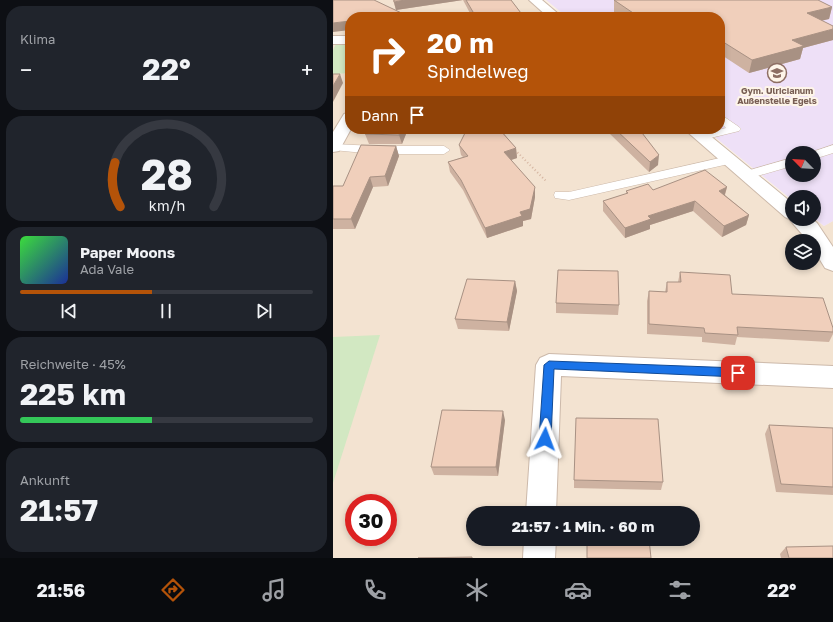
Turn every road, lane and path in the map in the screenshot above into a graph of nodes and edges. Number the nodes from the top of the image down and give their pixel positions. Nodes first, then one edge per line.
1 (535, 0) edge
2 (550, 12) edge
3 (333, 40) edge
4 (345, 40) edge
5 (725, 121) edge
6 (345, 126) edge
7 (725, 130) edge
8 (698, 134) edge
9 (510, 145) edge
10 (333, 147) edge
11 (833, 149) edge
12 (444, 150) dead end
13 (821, 153) edge
14 (729, 160) junction
15 (785, 164) edge
16 (747, 175) junction
17 (560, 195) joint
18 (785, 207) edge
19 (807, 226) edge
20 (833, 263) edge
21 (833, 377) edge
22 (541, 506) edge
23 (540, 546) edge
24 (539, 558) edge

1 - 2 street
3 - 4 street
5 - 7 lane
6 - 10 street
8 - 14 street
9 - 17 path
10 - 12 lane
11 - 13 lane
14 - 16 street
14 - 17 lane
15 - 16 lane
16 - 18 street
19 - 20 street
21 - 22 street
23 - 24 street

